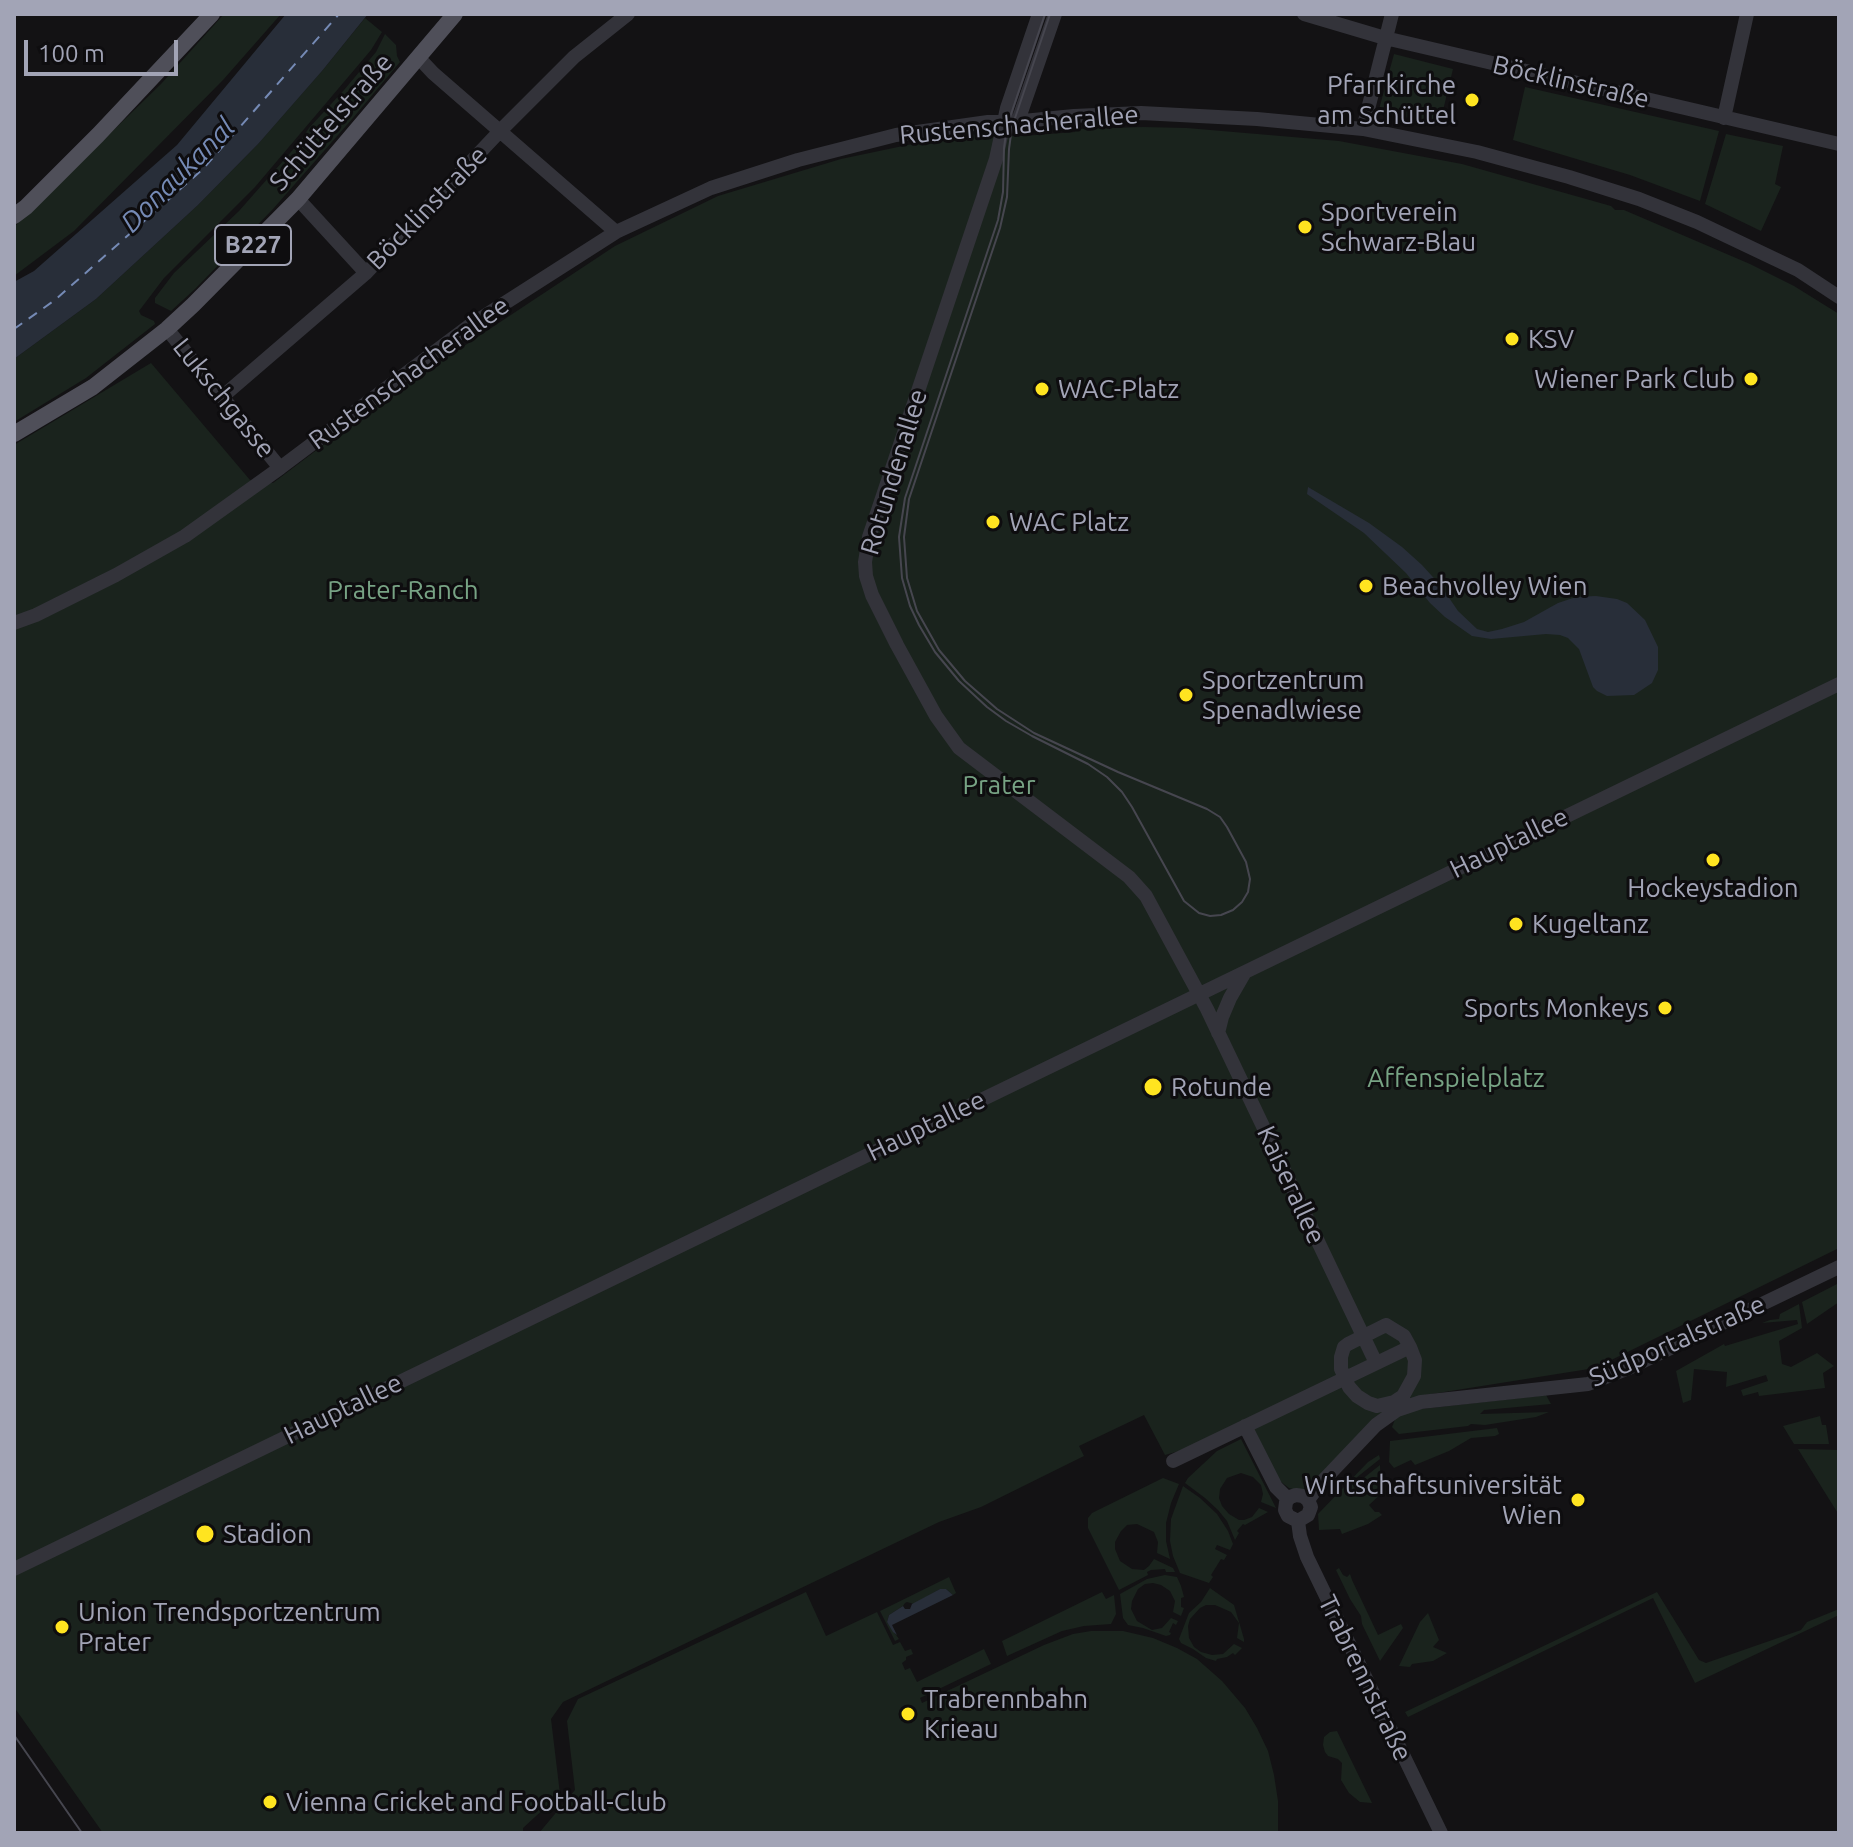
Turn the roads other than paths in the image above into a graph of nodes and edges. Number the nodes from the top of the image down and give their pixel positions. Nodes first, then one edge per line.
1 (212, 14) edge
2 (455, 14) edge
3 (628, 14) edge
4 (1039, 14) edge
5 (1055, 14) edge
6 (1304, 14) edge
7 (1392, 14) edge
8 (1747, 14) edge
9 (1385, 38) junction
10 (418, 57) junction
11 (1724, 118) junction
12 (1011, 122) junction
13 (1363, 129) junction
14 (500, 131) junction
15 (1839, 144) edge
16 (298, 199) junction
17 (14, 216) edge
18 (616, 232) junction
19 (366, 273) junction
20 (1839, 297) edge
21 (167, 329) junction
22 (222, 397) junction
23 (14, 434) edge
24 (280, 468) junction
25 (14, 623) edge
26 (1839, 684) edge
27 (1245, 972) junction
28 (1199, 994) junction
29 (1218, 1033) junction
30 (1839, 1267) edge
31 (1363, 1336) junction
32 (1410, 1347) junction
33 (1376, 1363) junction
34 (1344, 1379) junction
35 (1395, 1406) junction
36 (1245, 1426) junction
37 (1173, 1461) dead end
38 (1288, 1499) junction
39 (1308, 1500) junction
40 (1298, 1521) junction
41 (14, 1569) edge
42 (1441, 1833) edge

1 - 17 main road
2 - 10 main road, Schüttelstraße / B227
3 - 14 street, Böcklinstraße
4 - 12 street
5 - 12 street
6 - 9 street, Böcklinstraße
7 - 9 street
8 - 11 street
9 - 11 street, Böcklinstraße
9 - 13 street
10 - 14 street
10 - 16 main road, Schüttelstraße / B227
11 - 15 street, Böcklinstraße
12 - 13 street, Rustenschacherallee
12 - 18 street, Rustenschacherallee
12 - 28 street, Rotundenallee
13 - 20 street, Rustenschacherallee
14 - 18 street
14 - 19 street, Böcklinstraße
16 - 19 street
16 - 21 main road, Schüttelstraße / B227
18 - 24 street, Rustenschacherallee
19 - 22 street, Böcklinstraße
21 - 22 street, Lukschgasse
21 - 23 main road, Schüttelstraße / B227
22 - 24 street, Lukschgasse
24 - 25 street, Rustenschacherallee
26 - 27 street, Hauptallee
27 - 28 street, Hauptallee
27 - 29 street
28 - 29 street, Kaiserallee
28 - 41 street, Hauptallee
29 - 31 street, Kaiserallee
30 - 35 street, Südportalstraße
31 - 32 street
31 - 33 street, Kaiserallee
31 - 34 street
32 - 33 street
32 - 35 street
33 - 34 street
34 - 35 street
34 - 36 street
35 - 39 street, Südportalstraße
36 - 37 street
36 - 38 street
38 - 39 street
38 - 40 street
39 - 40 street, Südportalstraße
40 - 42 street, Trabrennstraße

